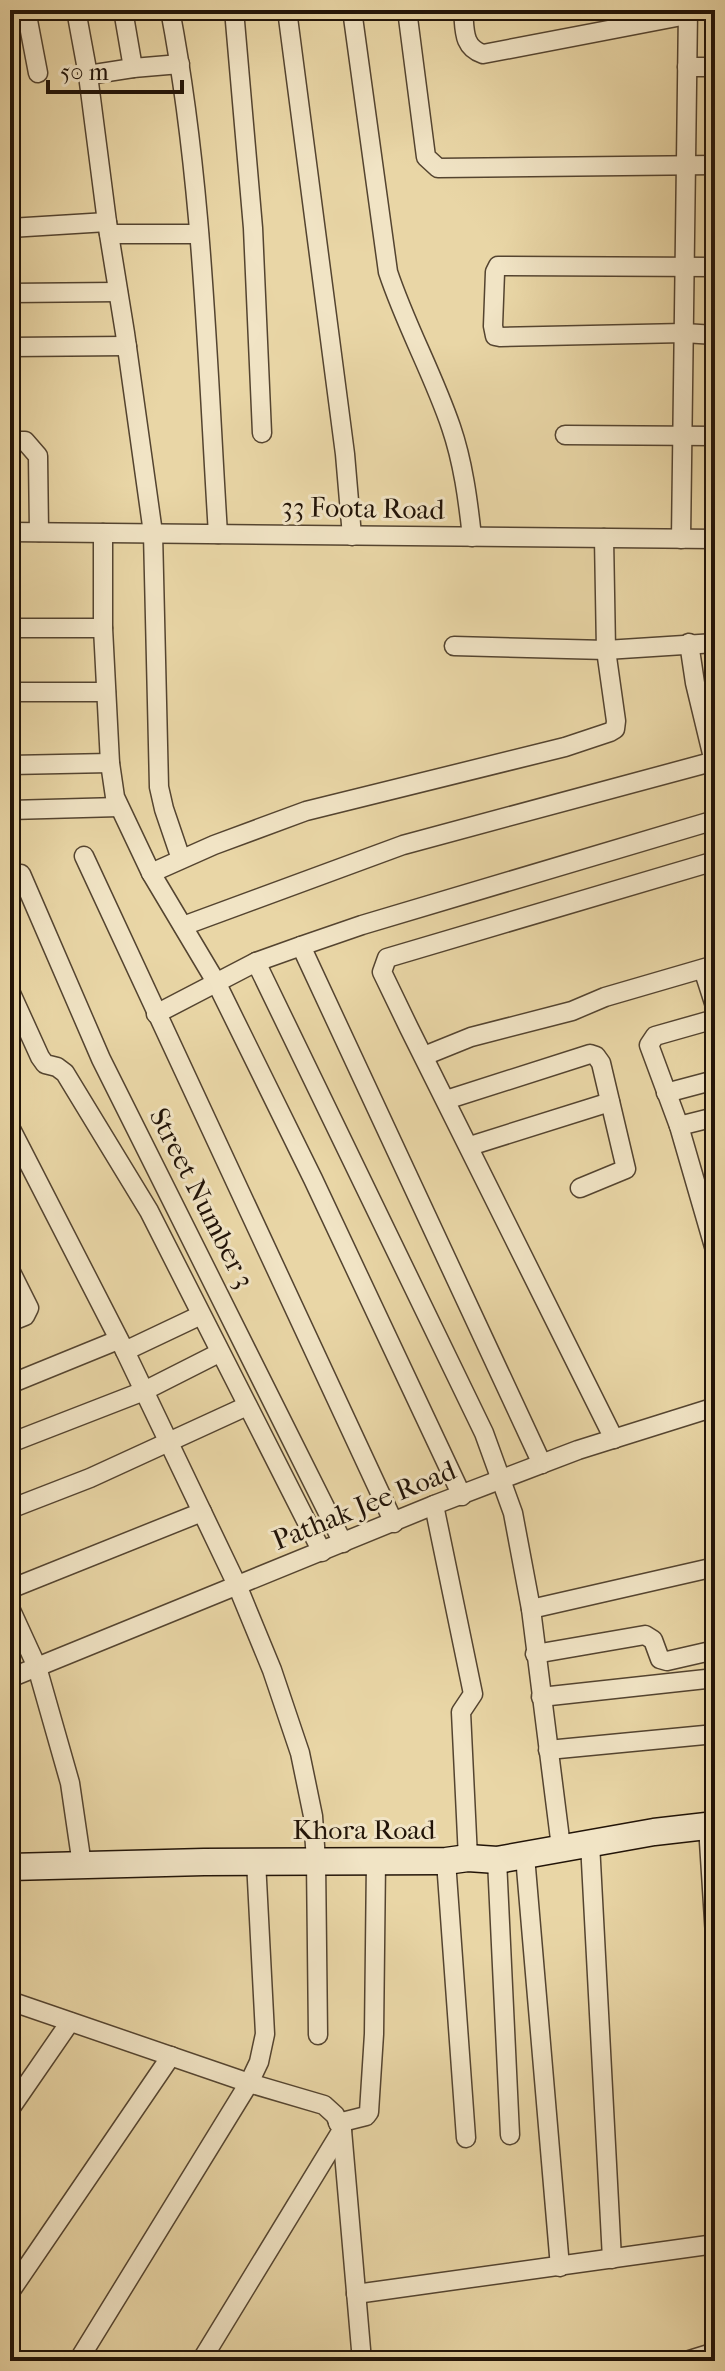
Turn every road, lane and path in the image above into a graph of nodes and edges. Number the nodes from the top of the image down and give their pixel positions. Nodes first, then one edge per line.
1 (26, 10) edge
2 (76, 10) edge
3 (123, 10) edge
4 (170, 10) edge
5 (234, 10) edge
6 (287, 10) edge
7 (352, 10) edge
8 (407, 10) edge
9 (463, 10) edge
10 (688, 13) edge
11 (180, 64) junction
12 (687, 67) junction
13 (715, 67) edge
14 (133, 68) junction
15 (38, 73) dead end
16 (88, 75) junction
17 (686, 165) junction
18 (715, 165) edge
19 (10, 228) edge
20 (108, 228) junction
21 (199, 234) junction
22 (684, 266) junction
23 (715, 267) edge
24 (118, 292) junction
25 (10, 293) edge
26 (684, 333) junction
27 (715, 335) edge
28 (127, 346) junction
29 (10, 347) edge
30 (262, 433) dead end
31 (565, 435) dead end
32 (682, 436) junction
33 (715, 436) edge
34 (10, 441) edge
35 (10, 532) edge
36 (39, 532) junction
37 (103, 533) junction
38 (153, 533) junction
39 (218, 534) junction
40 (352, 536) junction
41 (472, 537) junction
42 (604, 538) junction
43 (681, 539) junction
44 (715, 539) edge
45 (10, 628) edge
46 (103, 628) junction
47 (689, 643) junction
48 (715, 643) edge
49 (454, 646) dead end
50 (606, 650) junction
51 (10, 692) edge
52 (106, 692) junction
53 (110, 763) junction
54 (714, 763) edge
55 (10, 765) edge
56 (119, 807) junction
57 (10, 810) edge
58 (715, 820) edge
59 (84, 856) dead end
60 (181, 859) junction
61 (715, 861) edge
62 (151, 873) junction
63 (21, 874) dead end
64 (183, 926) junction
65 (301, 946) junction
66 (256, 962) junction
67 (709, 967) edge
68 (216, 982) junction
69 (10, 991) edge
70 (715, 1006) edge
71 (156, 1014) junction
72 (715, 1019) edge
73 (424, 1056) junction
74 (715, 1080) edge
75 (666, 1093) junction
76 (446, 1100) junction
77 (610, 1102) junction
78 (715, 1117) edge
79 (679, 1126) junction
80 (10, 1127) edge
81 (470, 1146) junction
82 (580, 1188) dead end
83 (708, 1200) edge
84 (715, 1250) edge
85 (10, 1270) edge
86 (201, 1315) junction
87 (10, 1322) edge
88 (122, 1346) junction
89 (219, 1353) junction
90 (10, 1384) edge
91 (144, 1391) junction
92 (247, 1406) junction
93 (715, 1407) edge
94 (614, 1439) junction
95 (10, 1443) edge
96 (169, 1444) junction
97 (542, 1464) junction
98 (503, 1480) junction
99 (462, 1496) junction
100 (434, 1505) junction
101 (10, 1509) edge
102 (202, 1512) junction
103 (394, 1523) junction
104 (343, 1543) junction
105 (322, 1552) junction
106 (715, 1567) edge
107 (237, 1585) junction
108 (10, 1589) edge
109 (10, 1608) edge
110 (531, 1609) junction
111 (715, 1650) edge
112 (535, 1654) junction
113 (37, 1667) junction
114 (10, 1678) edge
115 (715, 1678) edge
116 (541, 1697) junction
117 (715, 1734) edge
118 (548, 1750) junction
119 (711, 1825) edge
120 (590, 1843) junction
121 (561, 1847) junction
122 (525, 1856) junction
123 (457, 1859) junction
124 (497, 1860) junction
125 (256, 1861) junction
126 (316, 1861) junction
127 (376, 1861) junction
128 (82, 1865) junction
129 (10, 1867) edge
130 (715, 1936) edge
131 (10, 2001) edge
132 (70, 2022) junction
133 (318, 2035) dead end
134 (171, 2056) junction
135 (249, 2083) junction
136 (10, 2109) edge
137 (340, 2126) junction
138 (510, 2135) dead end
139 (466, 2138) dead end
140 (715, 2244) edge
141 (612, 2259) junction
142 (560, 2267) junction
143 (10, 2292) edge
144 (356, 2294) junction
145 (715, 2352) edge
146 (78, 2361) edge
147 (201, 2361) edge
148 (362, 2361) edge
149 (686, 2361) edge

1 - 15 street
2 - 16 street
3 - 14 street
4 - 11 street
5 - 30 street
6 - 40 street
7 - 41 street
8 - 17 street
9 - 10 street
10 - 12 street
11 - 14 street
11 - 21 street
12 - 13 street
12 - 17 street
14 - 16 street
16 - 20 street
17 - 18 street
17 - 22 street
19 - 20 street
20 - 21 street
20 - 24 street
21 - 39 street
22 - 23 street
22 - 26 street
22 - 26 street
24 - 25 street
24 - 28 street
26 - 27 street
26 - 32 street
28 - 29 street
28 - 38 street
31 - 32 street
32 - 33 street
32 - 43 street
34 - 36 street
35 - 36 street, 33 Foota Road
36 - 37 street, 33 Foota Road
37 - 38 street, 33 Foota Road
37 - 46 street
38 - 39 street, 33 Foota Road
38 - 60 street
39 - 40 street, 33 Foota Road
40 - 41 street, 33 Foota Road
41 - 42 street, 33 Foota Road
42 - 43 street, 33 Foota Road
42 - 50 street
43 - 44 street, 33 Foota Road
45 - 46 street
46 - 52 street
47 - 48 street
47 - 50 street
47 - 54 street
49 - 50 street
50 - 60 street
51 - 52 street
52 - 53 street
53 - 55 street
53 - 56 street
54 - 64 street
56 - 57 street
56 - 62 street
58 - 65 street
59 - 71 street
60 - 62 street
61 - 73 street
62 - 64 street
63 - 104 street, Street Number 3
64 - 68 street
65 - 66 street
65 - 97 street
66 - 68 street
66 - 98 street
67 - 70 street
67 - 73 street
68 - 71 street
68 - 99 street
69 - 86 street
71 - 103 street
72 - 75 street
73 - 76 street
74 - 75 street
75 - 79 street
76 - 77 street
76 - 81 street
77 - 81 street
77 - 82 street
78 - 79 street
79 - 83 street
80 - 88 street
81 - 94 street
83 - 84 street
85 - 87 street
86 - 88 street
86 - 89 street
88 - 90 street
88 - 91 street
89 - 91 street
89 - 92 street
91 - 95 street
91 - 96 street
92 - 96 street
92 - 105 street
93 - 94 street, Pathak Jee Road
94 - 97 street, Pathak Jee Road
96 - 101 street
96 - 102 street
97 - 98 street, Pathak Jee Road
98 - 99 street, Pathak Jee Road
98 - 110 street
99 - 100 street, Pathak Jee Road
100 - 103 street, Pathak Jee Road
100 - 123 street
102 - 107 street
102 - 108 street
103 - 104 street, Pathak Jee Road
104 - 105 street, Pathak Jee Road
105 - 107 street, Pathak Jee Road
106 - 110 street
107 - 113 street, Pathak Jee Road
107 - 126 street
109 - 113 street
110 - 112 street
111 - 112 street
112 - 116 street
113 - 114 street, Pathak Jee Road
113 - 128 street
115 - 116 street
116 - 118 street
117 - 118 street
118 - 121 street
119 - 120 street, Khora Road
119 - 130 street
120 - 121 street, Khora Road
120 - 141 street
121 - 122 street, Khora Road
122 - 124 street, Khora Road
122 - 142 street
123 - 124 street, Khora Road
123 - 127 street, Khora Road
123 - 139 street
124 - 138 street
125 - 126 street, Khora Road
125 - 128 street, Khora Road
125 - 135 street
126 - 127 street, Khora Road
126 - 133 street
127 - 137 street
128 - 129 street, Khora Road
131 - 132 street
132 - 134 street
132 - 136 street
134 - 135 street
134 - 143 street
135 - 137 street
135 - 146 street
137 - 144 street
137 - 147 street
140 - 141 street
141 - 142 street
142 - 144 street
144 - 148 street
145 - 149 street

